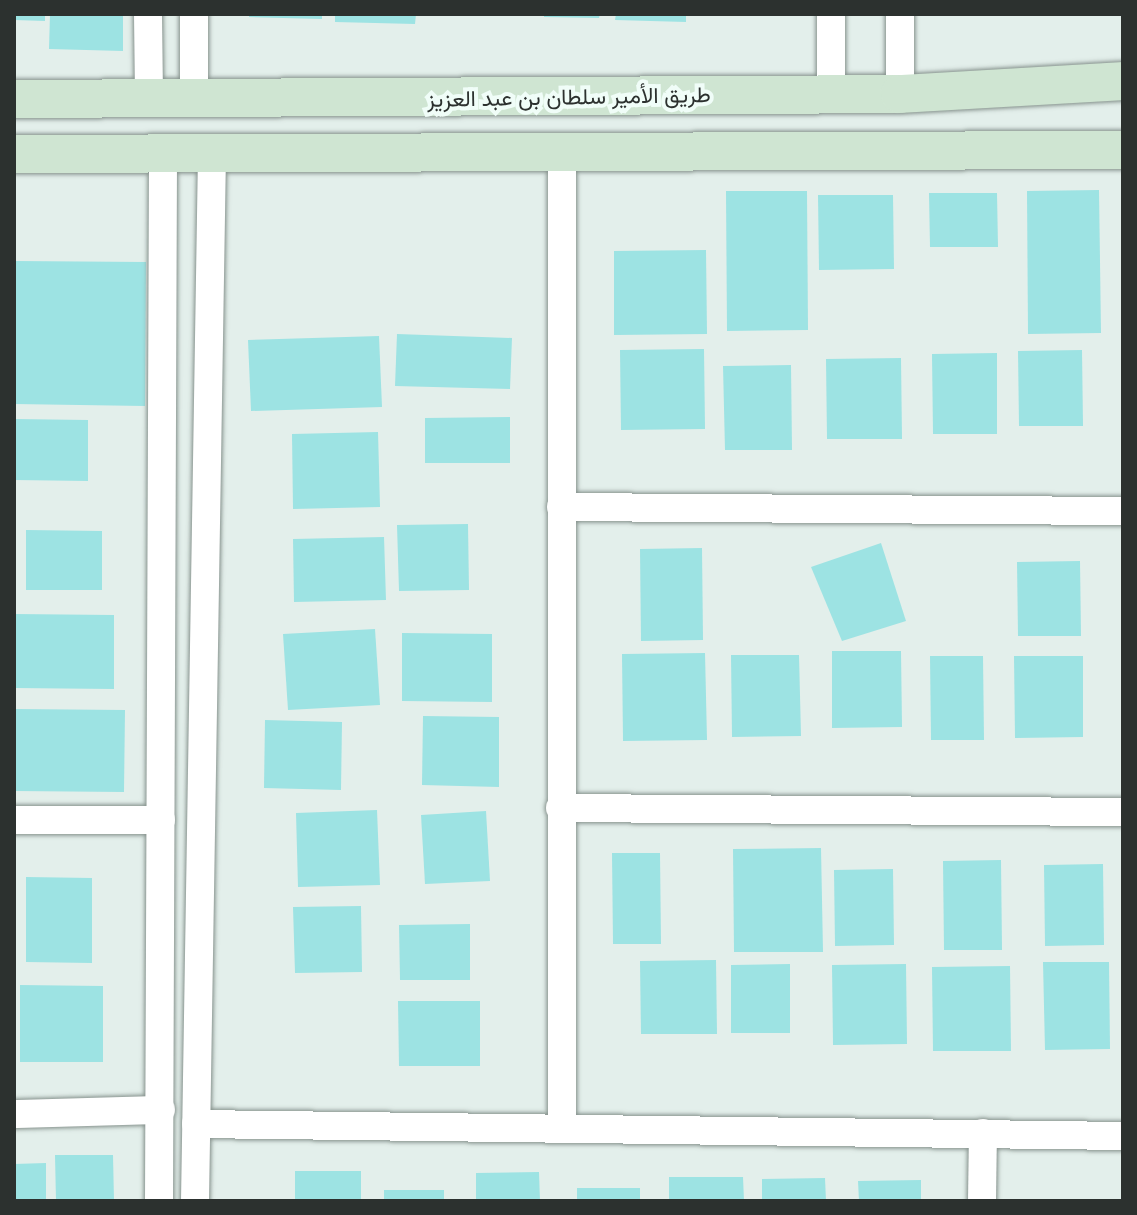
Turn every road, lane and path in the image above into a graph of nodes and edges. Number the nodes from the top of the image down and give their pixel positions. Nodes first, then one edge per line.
1 (148, 14) edge
2 (194, 14) edge
3 (831, 14) edge
4 (900, 14) edge
5 (1123, 81) edge
6 (831, 94) junction
7 (900, 94) junction
8 (14, 99) edge
9 (149, 99) junction
10 (194, 100) junction
11 (163, 149) junction
12 (212, 150) junction
13 (562, 150) junction
14 (1123, 150) edge
15 (14, 154) edge
16 (561, 507) junction
17 (1123, 511) edge
18 (560, 808) junction
19 (1123, 812) edge
20 (14, 820) edge
21 (161, 820) junction
22 (161, 1110) junction
23 (14, 1114) edge
24 (196, 1124) junction
25 (562, 1124) junction
26 (983, 1133) junction
27 (1123, 1136) edge
28 (159, 1201) edge
29 (195, 1201) edge
30 (982, 1201) edge

1 - 9 street
2 - 10 street
3 - 6 street
4 - 7 street
5 - 7 main road, طريق الأمير سلطان بن عبد العزيز
6 - 7 main road, طريق الأمير سلطان بن عبد العزيز
6 - 10 main road, طريق الأمير سلطان بن عبد العزيز
8 - 9 main road, طريق الأمير سلطان بن عبد العزيز
9 - 10 main road, طريق الأمير سلطان بن عبد العزيز
11 - 12 main road
11 - 15 main road
11 - 21 street
12 - 13 main road
12 - 24 street
13 - 14 main road
13 - 16 street
16 - 17 street
16 - 18 street
18 - 19 street
18 - 25 street
20 - 21 street
21 - 22 street
22 - 23 street
22 - 28 street
24 - 25 street
24 - 29 street
25 - 26 street
26 - 27 street
26 - 30 street

